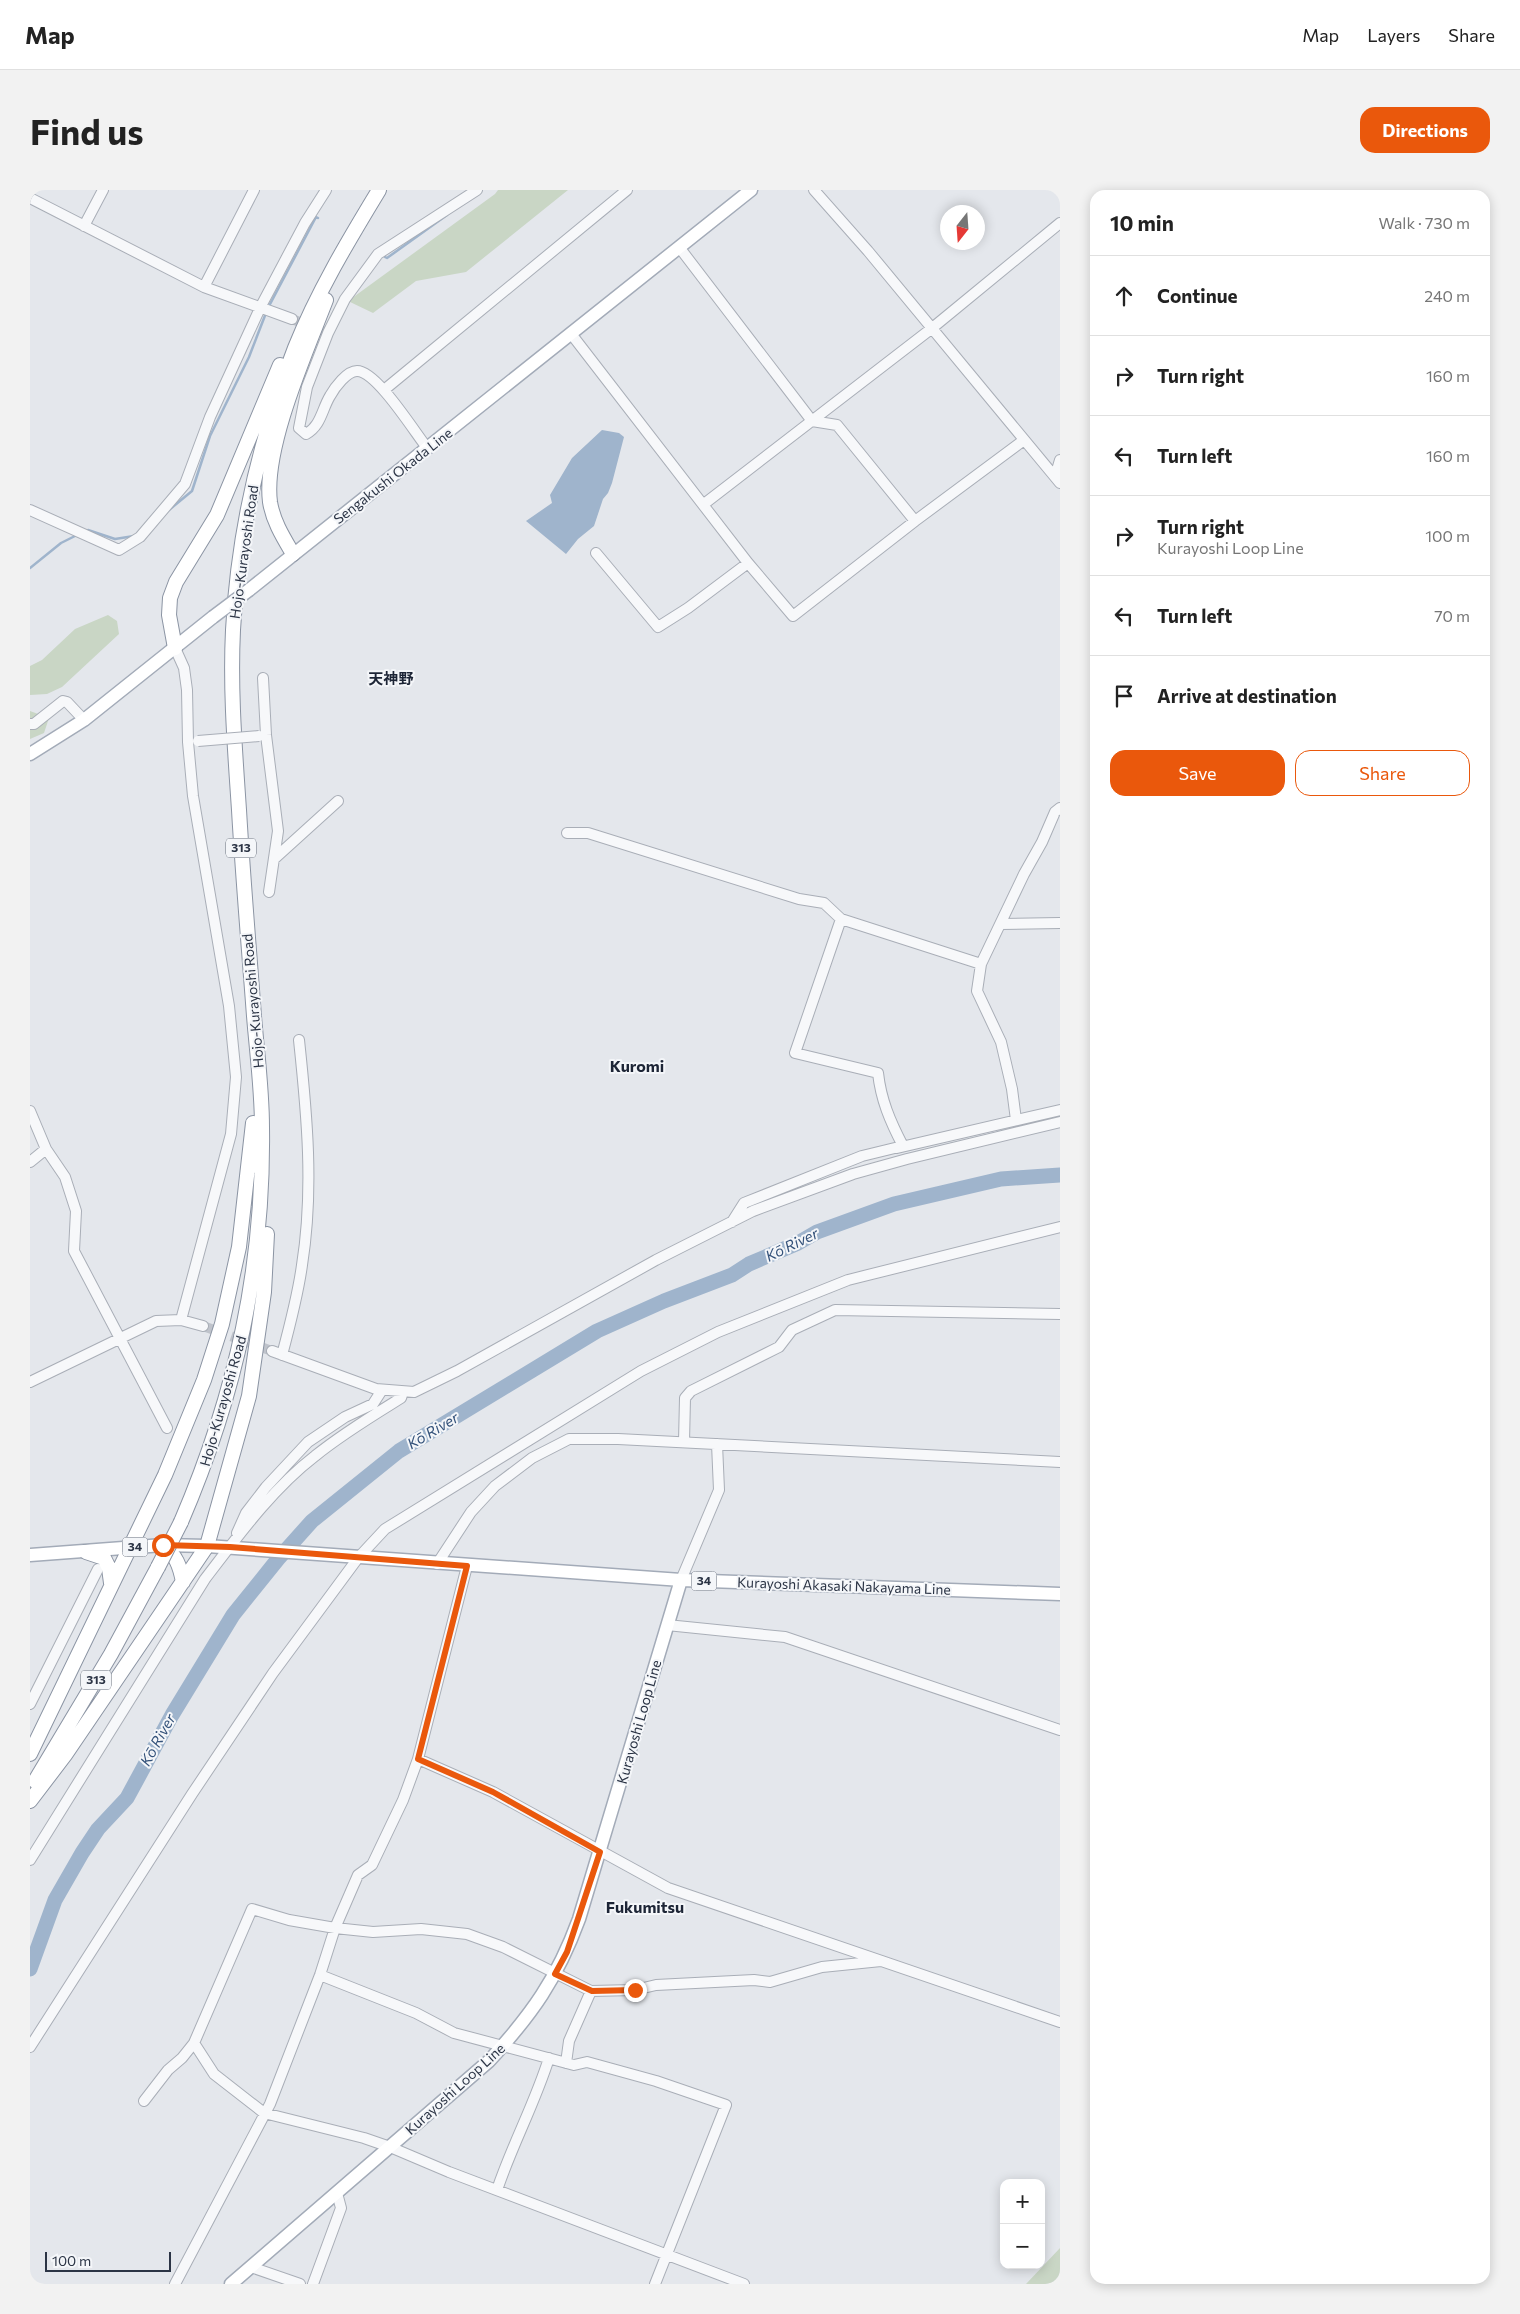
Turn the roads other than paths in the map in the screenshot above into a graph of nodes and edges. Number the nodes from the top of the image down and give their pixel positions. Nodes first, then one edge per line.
1 (103, 190) edge
2 (254, 190) edge
3 (326, 190) edge
4 (371, 190) edge
5 (379, 190) edge
6 (477, 190) edge
7 (627, 190) edge
8 (752, 190) edge
9 (814, 190) edge
10 (30, 198) edge
11 (1060, 223) edge
12 (84, 226) junction
13 (679, 247) junction
14 (345, 248) junction
15 (204, 287) junction
16 (261, 306) junction
17 (292, 319) tunnel mouth
18 (931, 329) junction
19 (572, 334) junction
20 (288, 345) junction
21 (384, 390) junction
22 (812, 421) junction
23 (1024, 440) junction
24 (428, 449) junction
25 (1060, 460) edge
26 (1057, 480) edge
27 (704, 504) junction
28 (30, 510) edge
29 (915, 522) junction
30 (596, 553) dead end
31 (294, 554) junction
32 (748, 563) junction
33 (175, 648) junction
34 (263, 678) dead end
35 (84, 720) junction
36 (30, 724) edge
37 (263, 736) junction
38 (193, 742) junction
39 (30, 754) edge
40 (338, 801) dead end
41 (1060, 808) edge
42 (566, 832) dead end
43 (274, 859) junction
44 (269, 892) dead end
45 (841, 919) junction
46 (1060, 923) edge
47 (1001, 924) junction
48 (981, 964) junction
49 (298, 1040) dead end
50 (1060, 1110) edge
51 (30, 1111) edge
52 (1016, 1120) junction
53 (1060, 1122) edge
54 (258, 1124) junction
55 (902, 1146) junction
56 (46, 1149) junction
57 (30, 1162) edge
58 (844, 1178) junction
59 (732, 1222) junction
60 (1060, 1227) edge
61 (1060, 1314) edge
62 (181, 1320) junction
63 (203, 1326) tunnel mouth
64 (121, 1337) junction
65 (272, 1351) tunnel mouth
66 (282, 1354) junction
67 (30, 1382) edge
68 (382, 1390) junction
69 (403, 1392) junction
70 (167, 1428) dead end
71 (684, 1442) junction
72 (717, 1444) junction
73 (1060, 1462) edge
74 (163, 1545) junction
75 (207, 1546) junction
76 (129, 1547) junction
77 (235, 1547) junction
78 (86, 1552) junction
79 (30, 1555) edge
80 (354, 1558) junction
81 (437, 1564) junction
82 (154, 1566) junction
83 (467, 1566) junction
84 (98, 1569) dead end
85 (681, 1580) junction
86 (183, 1582) junction
87 (112, 1583) junction
88 (1060, 1594) edge
89 (667, 1625) junction
90 (30, 1704) edge
91 (1060, 1730) edge
92 (30, 1754) edge
93 (418, 1759) junction
94 (30, 1777) edge
95 (30, 1790) edge
96 (30, 1801) edge
97 (600, 1852) junction
98 (30, 1860) edge
99 (335, 1928) junction
100 (881, 1961) junction
101 (555, 1974) junction
102 (320, 1975) junction
103 (592, 1991) junction
104 (1060, 2022) edge
105 (194, 2043) junction
106 (504, 2045) junction
107 (30, 2047) edge
108 (549, 2058) junction
109 (566, 2063) junction
110 (144, 2101) dead end
111 (264, 2113) junction
112 (390, 2148) junction
113 (497, 2190) junction
114 (337, 2193) junction
115 (666, 2254) junction
116 (251, 2267) junction
117 (175, 2284) edge
118 (230, 2284) edge
119 (300, 2284) edge
120 (313, 2284) edge
121 (655, 2284) edge
122 (744, 2284) edge

1 - 12 street
2 - 15 street
3 - 16 street
4 - 20 highway, Hojo-Kurayoshi Road / 313
5 - 14 highway, Hojo-Kurayoshi Road / 313
6 - 21 street
7 - 21 street
8 - 13 main road, Sengakushi Okada Line
9 - 18 street
10 - 12 street
11 - 18 street
12 - 15 street
13 - 19 main road, Sengakushi Okada Line
13 - 22 street
14 - 31 highway
14 - 54 highway, Hojo-Kurayoshi Road / 313
15 - 16 street
16 - 17 street
16 - 28 street
18 - 22 street
18 - 23 street
19 - 24 main road, Sengakushi Okada Line
19 - 27 street
20 - 33 highway
20 - 54 highway, Hojo-Kurayoshi Road / 313
21 - 24 street
22 - 27 street
22 - 29 street
23 - 26 street
23 - 29 street
24 - 31 main road, Sengakushi Okada Line
25 - 26 street
27 - 32 street
29 - 32 street
30 - 32 street
31 - 33 main road, Sengakushi Okada Line, bridge
33 - 35 main road, Sengakushi Okada Line
33 - 38 street
34 - 37 street
35 - 36 street
35 - 39 main road, Sengakushi Okada Line
37 - 38 street, bridge
37 - 43 street
38 - 62 street
40 - 43 street
41 - 47 street
42 - 45 street
43 - 44 street
45 - 48 street
45 - 55 street
46 - 47 street
47 - 48 street
48 - 52 street
49 - 66 street
50 - 52 street
51 - 56 street
52 - 55 street
53 - 58 street
54 - 75 highway
54 - 76 highway
54 - 82 highway, Hojo-Kurayoshi Road / 313, bridge
55 - 58 street
55 - 59 street
56 - 57 street
56 - 64 street
58 - 59 street
59 - 69 street
60 - 80 street
61 - 71 street
62 - 63 street
62 - 64 street
64 - 67 street
64 - 70 street
65 - 66 street
66 - 68 street
68 - 69 street
68 - 77 street
69 - 77 street
71 - 72 street
71 - 81 street
72 - 73 street
72 - 85 street
74 - 75 main road, Kurayoshi Akasaki Nakayama Line / 34
74 - 76 main road, Kurayoshi Akasaki Nakayama Line / 34
74 - 86 highway
75 - 77 main road, Kurayoshi Akasaki Nakayama Line / 34
75 - 86 highway
76 - 78 main road, Kurayoshi Akasaki Nakayama Line / 34
76 - 87 highway
77 - 80 main road, Kurayoshi Akasaki Nakayama Line / 34
77 - 98 street
78 - 79 main road, Kurayoshi Akasaki Nakayama Line / 34
78 - 87 highway
80 - 81 main road, Kurayoshi Akasaki Nakayama Line / 34
80 - 107 street
81 - 83 main road, Kurayoshi Akasaki Nakayama Line / 34
82 - 94 highway, Hojo-Kurayoshi Road / 313
82 - 95 highway, Hojo-Kurayoshi Road / 313
83 - 85 main road, Kurayoshi Akasaki Nakayama Line / 34
83 - 93 street
84 - 90 street
85 - 88 main road, Kurayoshi Akasaki Nakayama Line / 34
85 - 89 main road, Kurayoshi Loop Line
86 - 96 highway
87 - 92 highway
89 - 91 street
89 - 97 main road, Kurayoshi Loop Line
93 - 97 street
93 - 99 street
97 - 100 street
97 - 101 main road, Kurayoshi Loop Line
99 - 101 street
99 - 102 street
99 - 105 street
100 - 103 street
100 - 104 street
101 - 103 street
101 - 106 main road, Kurayoshi Loop Line
102 - 106 street
102 - 111 street
103 - 109 street
105 - 110 street
105 - 111 street
106 - 108 street
106 - 112 main road, Kurayoshi Loop Line
108 - 109 street
108 - 113 street
109 - 115 street
111 - 112 street
111 - 117 street
112 - 113 street
112 - 114 main road, Kurayoshi Loop Line
113 - 115 street
114 - 116 main road, Kurayoshi Loop Line
114 - 120 street
115 - 121 street
115 - 122 street
116 - 118 main road, Kurayoshi Loop Line
116 - 119 street

